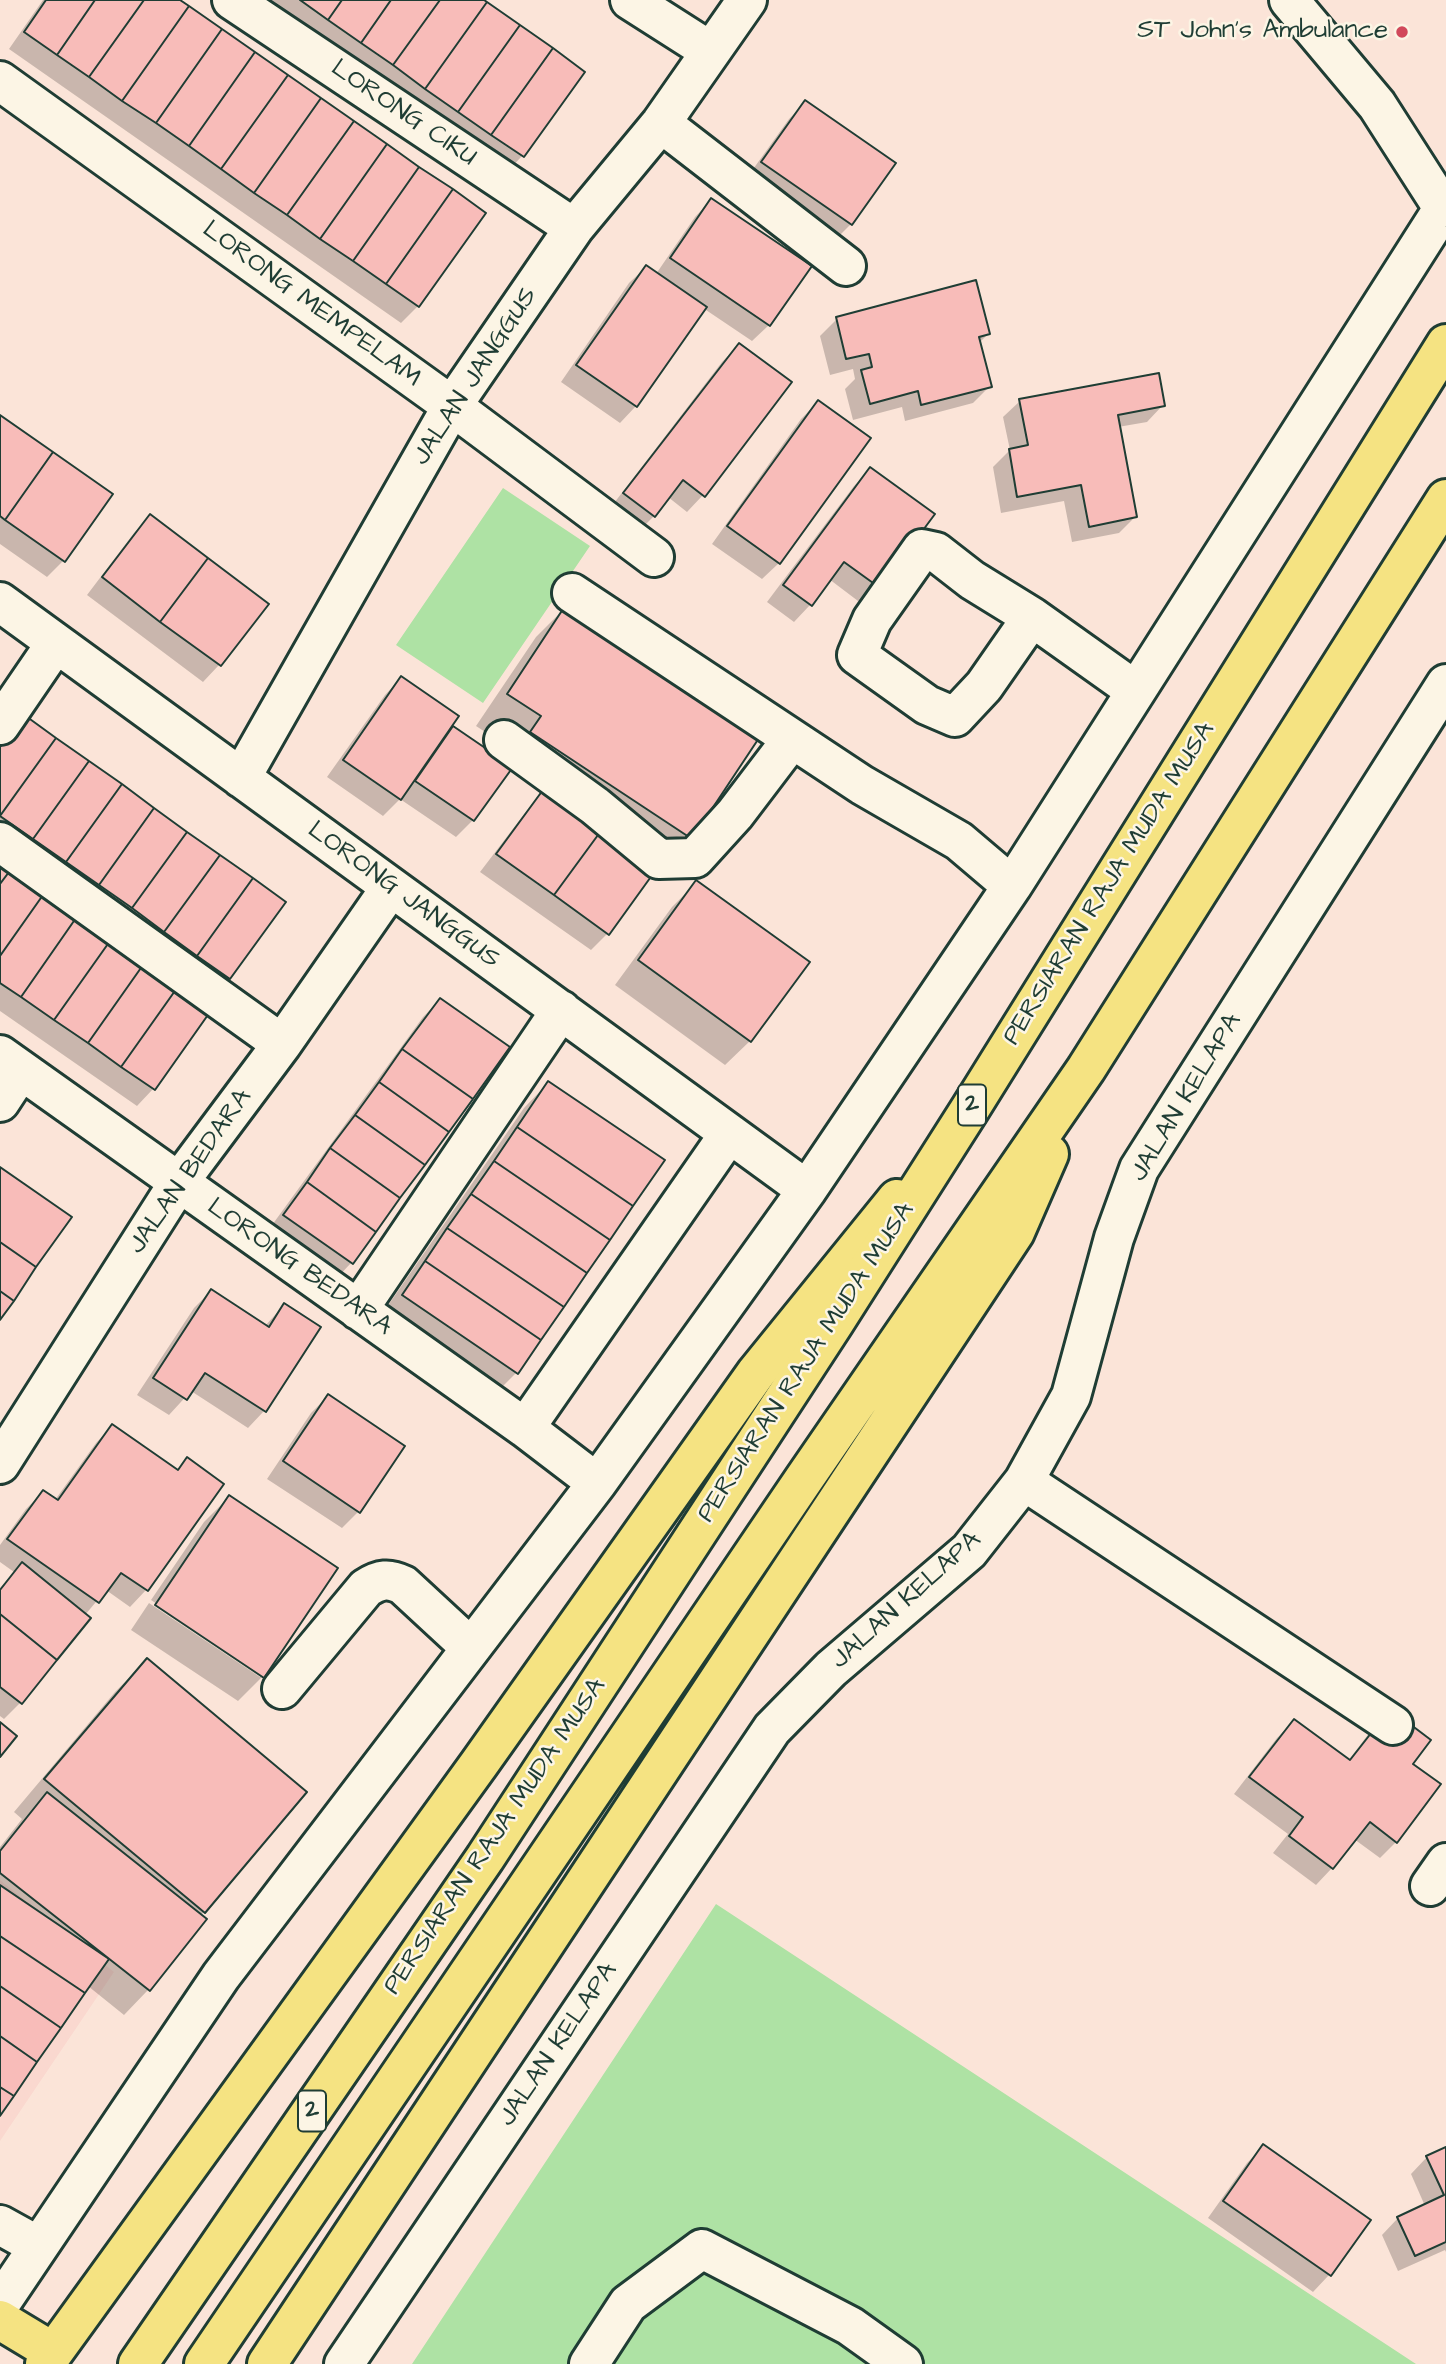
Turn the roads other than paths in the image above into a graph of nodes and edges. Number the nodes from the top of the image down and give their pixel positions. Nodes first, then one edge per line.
1 (232, 0) edge
2 (630, 0) edge
3 (747, 0) edge
4 (1289, 0) edge
5 (710, 51) junction
6 (0, 81) edge
7 (661, 123) junction
8 (1445, 206) edge
9 (574, 228) junction
10 (846, 266) dead end
11 (1446, 344) edge
12 (452, 406) junction
13 (1446, 499) edge
14 (654, 557) dead end
15 (572, 593) dead end
16 (0, 602) edge
17 (1032, 617) junction
18 (56, 643) junction
19 (1446, 684) edge
20 (1136, 691) junction
21 (0, 725) edge
22 (792, 739) junction
23 (504, 740) dead end
24 (241, 778) junction
25 (0, 842) edge
26 (1012, 886) junction
27 (391, 887) junction
28 (561, 1010) junction
29 (282, 1044) junction
30 (10, 1062) edge
31 (1086, 1069) junction
32 (0, 1102) edge
33 (970, 1109) junction
34 (729, 1134) junction
35 (179, 1182) junction
36 (807, 1190) junction
37 (358, 1310) junction
38 (525, 1428) junction
39 (0, 1464) edge
40 (1024, 1481) junction
41 (597, 1483) junction
42 (470, 1647) junction
43 (282, 1689) dead end
44 (1394, 1725) dead end
45 (0, 2225) edge
46 (38, 2246) junction
47 (0, 2304) edge
48 (0, 2320) edge
49 (49, 2358) edge
50 (138, 2364) edge
51 (204, 2364) edge
52 (267, 2364) edge
53 (344, 2364) edge
54 (589, 2364) edge
55 (903, 2364) edge

1 - 9 street, LORONG CIKU
2 - 5 street
3 - 5 street, JALAN JANGGUS
4 - 8 street
5 - 7 street, JALAN JANGGUS
6 - 12 street, LORONG MEMPELAM
7 - 9 street, JALAN JANGGUS
7 - 10 street
8 - 20 street
9 - 12 street, JALAN JANGGUS
11 - 33 main road, PERSIARAN RAJA MUDA MUSA / 2
12 - 14 street, LORONG MEMPELAM
12 - 24 street, JALAN JANGGUS
13 - 31 main road, PERSIARAN RAJA MUDA MUSA / 2
15 - 22 street
16 - 18 street, LORONG JANGGUS
17 - 17 street
17 - 20 street
18 - 21 street
18 - 24 street, LORONG JANGGUS
19 - 40 street, JALAN KELAPA
20 - 26 street
22 - 23 street
22 - 26 street
24 - 27 street, LORONG JANGGUS
25 - 29 street
26 - 36 street
27 - 28 street, LORONG JANGGUS
27 - 29 street, JALAN BEDARA
28 - 34 street, LORONG JANGGUS
28 - 37 street
29 - 35 street, JALAN BEDARA
30 - 32 street
30 - 35 street, LORONG BEDARA
31 - 51 main road, PERSIARAN RAJA MUDA MUSA / 2
31 - 52 main road
33 - 49 main road
33 - 50 main road, PERSIARAN RAJA MUDA MUSA / 2
34 - 36 street, LORONG JANGGUS
34 - 38 street
35 - 37 street, LORONG BEDARA
35 - 39 street, JALAN BEDARA
36 - 41 street
37 - 38 street, LORONG BEDARA
38 - 41 street, LORONG BEDARA
40 - 44 street
40 - 53 street, JALAN KELAPA
41 - 42 street
42 - 43 street
42 - 46 street
45 - 46 street
46 - 47 street
48 - 49 main road
54 - 55 street

